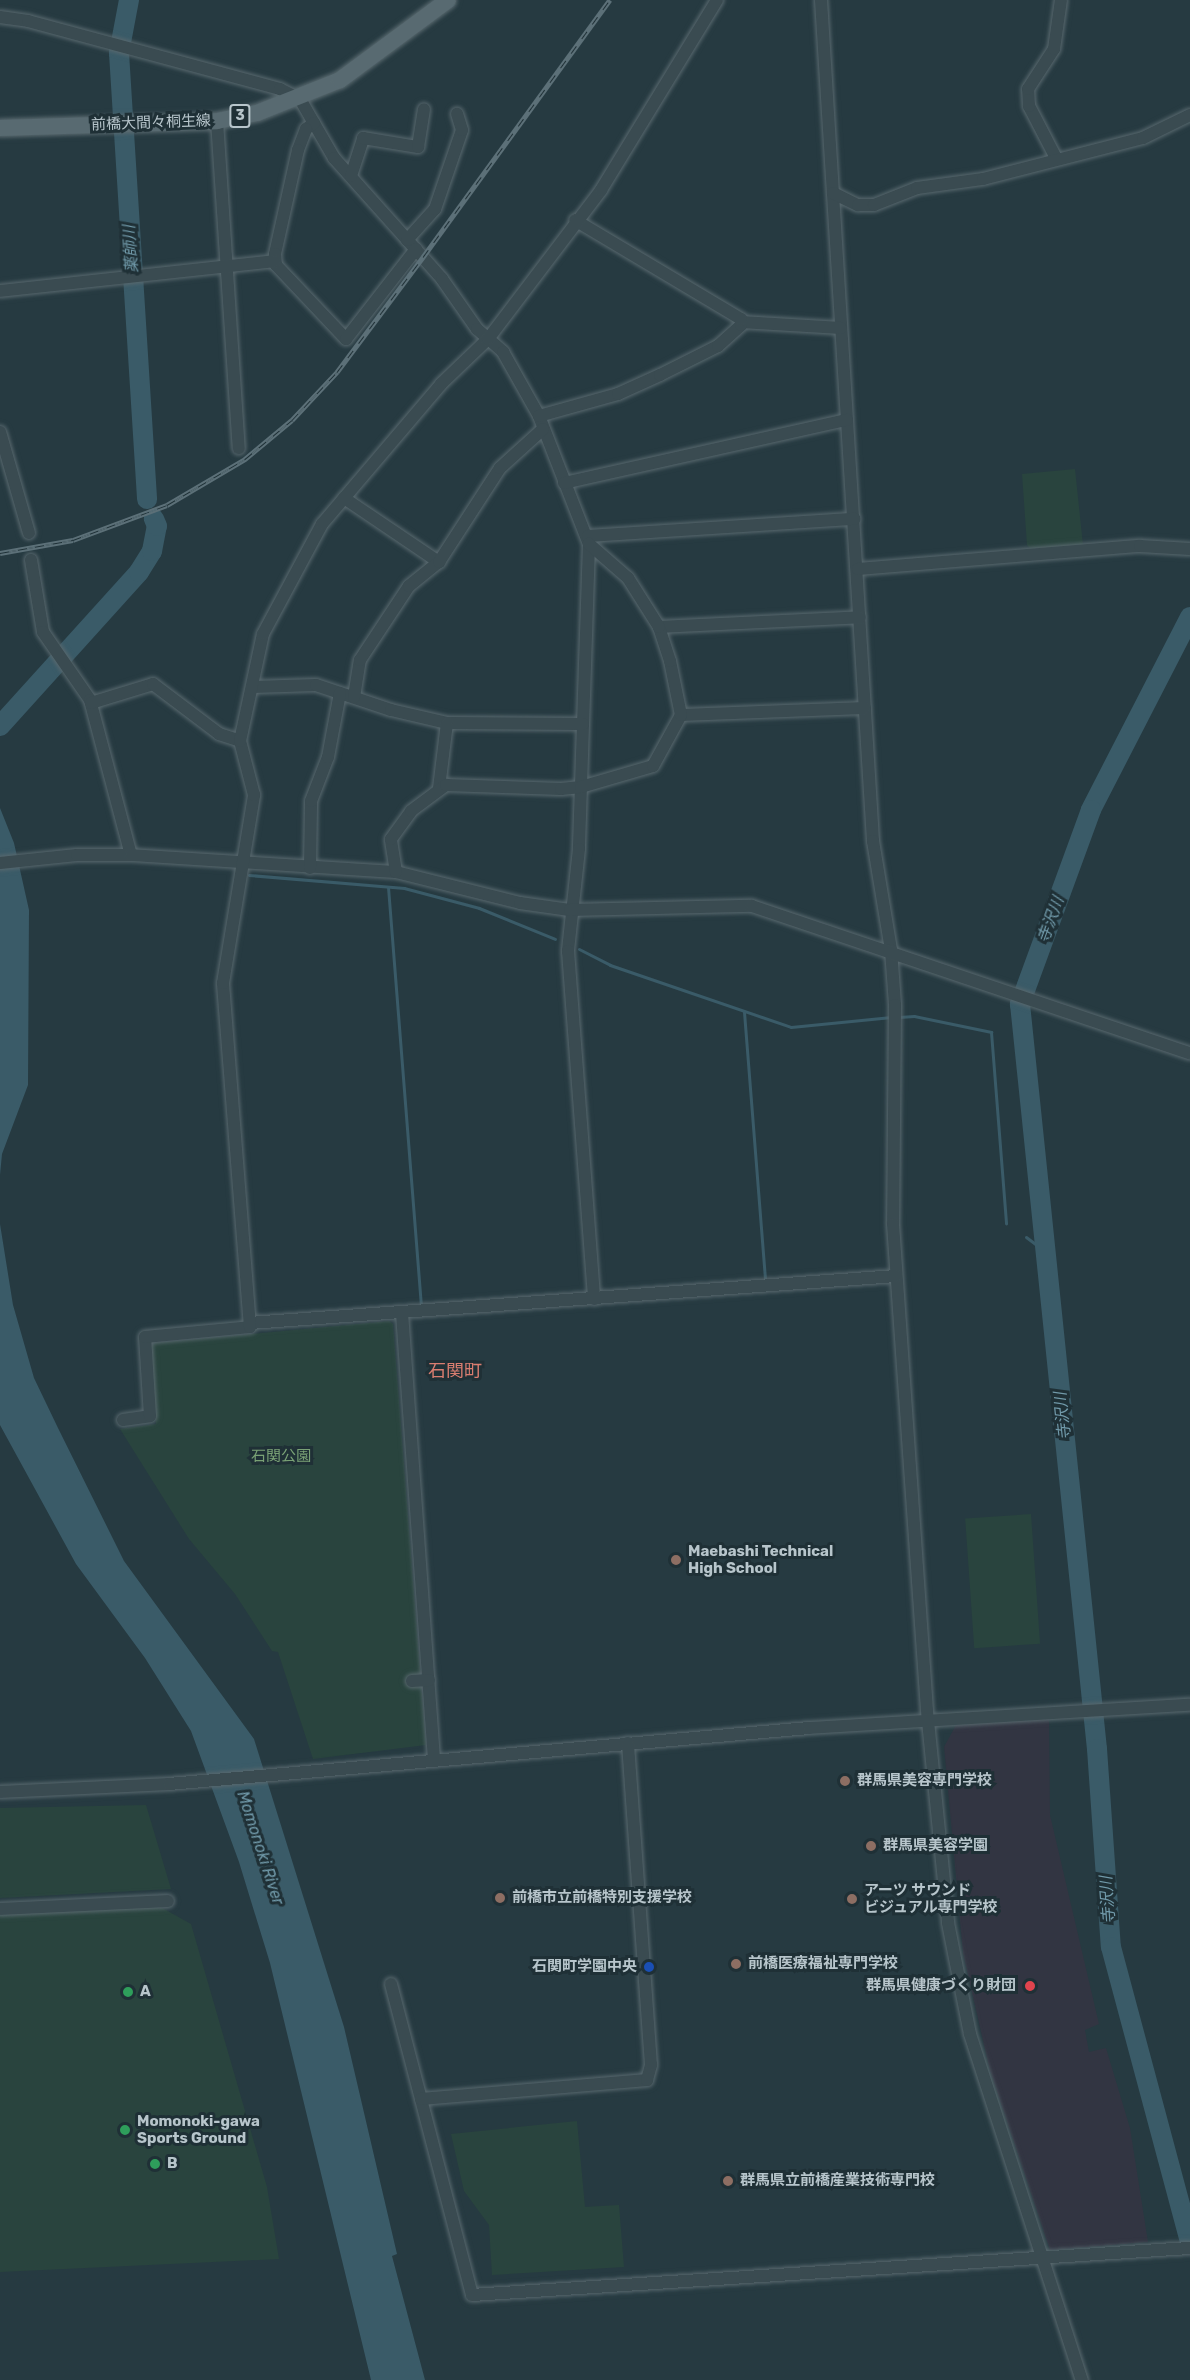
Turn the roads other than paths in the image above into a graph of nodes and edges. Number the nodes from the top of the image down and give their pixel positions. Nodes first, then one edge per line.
1 (448, 0) edge
2 (717, 0) edge
3 (821, 0) edge
4 (1061, 0) edge
5 (0, 17) edge
6 (300, 99) junction
7 (424, 110) dead end
8 (457, 114) dead end
9 (1190, 115) edge
10 (217, 121) junction
11 (314, 123) junction
12 (0, 128) edge
13 (1056, 158) junction
14 (351, 176) junction
15 (833, 193) junction
16 (575, 219) junction
17 (412, 244) junction
18 (274, 261) junction
19 (225, 268) junction
20 (0, 291) edge
21 (741, 322) junction
22 (842, 328) junction
23 (488, 339) junction
24 (539, 416) junction
25 (847, 420) junction
26 (543, 429) junction
27 (0, 432) edge
28 (239, 448) dead end
29 (564, 483) junction
30 (344, 498) junction
31 (854, 519) junction
32 (29, 533) dead end
33 (589, 540) junction
34 (1190, 549) edge
35 (31, 560) dead end
36 (439, 562) junction
37 (858, 569) junction
38 (860, 617) junction
39 (659, 627) junction
40 (253, 687) junction
41 (340, 693) junction
42 (354, 697) junction
43 (91, 704) junction
44 (865, 708) junction
45 (681, 715) junction
46 (447, 723) junction
47 (583, 724) junction
48 (240, 741) junction
49 (439, 788) junction
50 (581, 788) junction
51 (131, 855) junction
52 (0, 863) edge
53 (242, 863) junction
54 (310, 868) junction
55 (396, 872) junction
56 (570, 910) junction
57 (891, 950) junction
58 (1190, 1053) edge
59 (896, 1276) junction
60 (594, 1299) junction
61 (402, 1313) junction
62 (250, 1323) junction
63 (123, 1420) dead end
64 (429, 1680) junction
65 (412, 1681) dead end
66 (1190, 1705) edge
67 (928, 1721) junction
68 (628, 1743) junction
69 (434, 1759) junction
70 (0, 1792) edge
71 (168, 1901) dead end
72 (0, 1909) edge
73 (391, 1984) dead end
74 (421, 2099) junction
75 (1190, 2248) edge
76 (1041, 2256) junction
77 (1082, 2380) edge

1 - 6 main road, 前橋大間々桐生線 / 3
2 - 16 street
3 - 15 street
4 - 13 street
5 - 6 street
6 - 10 main road, 前橋大間々桐生線 / 3
6 - 11 street
7 - 14 street
8 - 17 street
9 - 13 street
10 - 12 main road, 前橋大間々桐生線 / 3
10 - 19 street
11 - 14 street
11 - 18 street
13 - 15 street
14 - 17 street
15 - 22 street
16 - 21 street
16 - 23 street
17 - 18 street
17 - 23 street
18 - 19 street
19 - 20 street
19 - 28 street
21 - 22 street
21 - 24 street
22 - 25 street
23 - 24 street
23 - 30 street
24 - 26 street
25 - 29 street
25 - 31 street
26 - 29 street
26 - 36 street
27 - 32 street
29 - 33 street
30 - 36 street
30 - 40 street
31 - 33 street
31 - 37 street
33 - 39 street
33 - 47 street
34 - 37 street
35 - 43 street
36 - 42 street
37 - 38 street
38 - 39 street
38 - 44 street
39 - 45 street
40 - 41 street
40 - 48 street
41 - 42 street
41 - 54 street
42 - 46 street
43 - 48 street
43 - 51 street
44 - 45 street
44 - 57 street
45 - 50 street
46 - 47 street
46 - 49 street
47 - 50 street
48 - 53 street
49 - 50 street
49 - 55 street
50 - 56 street
51 - 52 street
51 - 53 street
53 - 54 street
53 - 62 street
54 - 55 street
55 - 56 street
56 - 57 street
56 - 60 street
57 - 58 street
57 - 59 street
59 - 60 street
59 - 67 street
60 - 61 street
61 - 62 street
61 - 64 street
62 - 63 street
64 - 65 street
64 - 69 street
66 - 67 street
67 - 68 street
67 - 76 street
68 - 69 street
68 - 74 street
69 - 70 street
71 - 72 street
73 - 74 street
74 - 76 street
75 - 76 street
76 - 77 street

